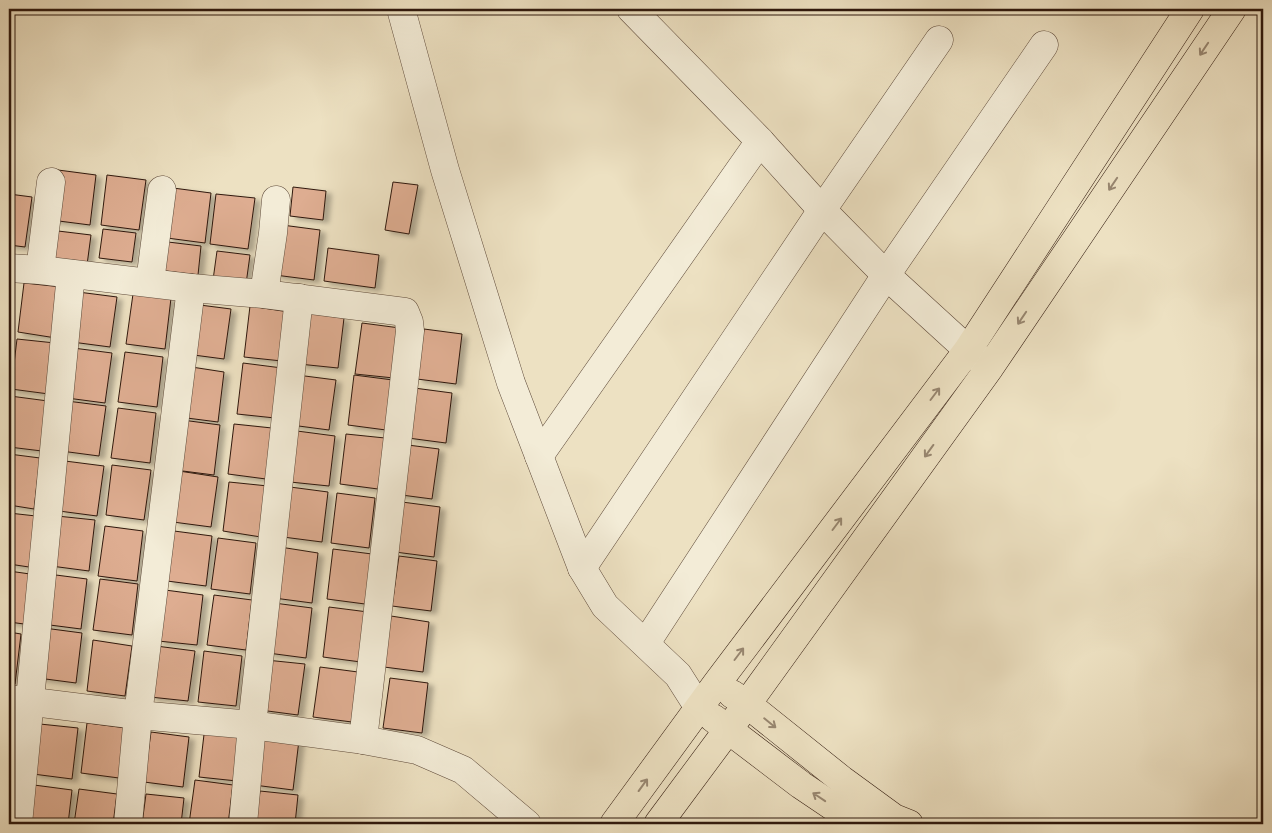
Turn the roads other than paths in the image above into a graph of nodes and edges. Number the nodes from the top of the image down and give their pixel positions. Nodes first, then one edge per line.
1 (401, 9) edge
2 (631, 9) edge
3 (1190, 9) edge
4 (1232, 9) edge
5 (939, 40) dead end
6 (1044, 45) dead end
7 (760, 141) junction
8 (51, 182) dead end
9 (162, 190) dead end
10 (276, 200) dead end
11 (822, 210) junction
12 (9, 268) edge
13 (40, 270) junction
14 (72, 274) junction
15 (886, 275) junction
16 (150, 282) junction
17 (191, 288) junction
18 (264, 294) junction
19 (299, 298) junction
20 (968, 350) junction
21 (990, 367) junction
22 (539, 456) junction
23 (582, 568) junction
24 (646, 643) junction
25 (678, 674) junction
26 (717, 683) junction
27 (20, 700) edge
28 (747, 704) junction
29 (699, 708) junction
30 (138, 715) junction
31 (252, 725) junction
32 (728, 730) junction
33 (363, 740) junction
34 (18, 824) edge
35 (128, 824) edge
36 (244, 824) edge
37 (527, 824) edge
38 (614, 824) edge
39 (658, 824) edge
40 (859, 824) edge
41 (909, 824) edge

1 - 22 street
2 - 7 street
3 - 20 main road
4 -> 21 main road
5 - 11 street
6 - 15 street
7 - 11 street
7 - 22 street
8 - 13 street
9 - 16 street
10 - 18 street
11 - 15 street
11 - 23 street
12 - 13 street
13 - 14 street
14 - 16 street
14 - 27 street
15 - 20 street
15 - 24 street
16 - 17 street
17 - 18 street
17 - 30 street
18 - 19 street
19 - 31 street
19 - 33 street
20 - 21 street
26 -> 20 main road
21 -> 28 main road
22 - 23 street
23 - 24 street
24 - 25 street
25 - 26 street
25 - 29 street
26 - 28 main road
26 - 29 main road
27 - 30 street
27 - 34 street
28 - 32 main road
28 -> 41 main road
29 - 32 main road
38 -> 29 main road
30 - 31 street
30 - 35 street
31 - 33 street
31 - 36 street
32 - 39 main road
40 -> 32 main road
33 - 37 street

